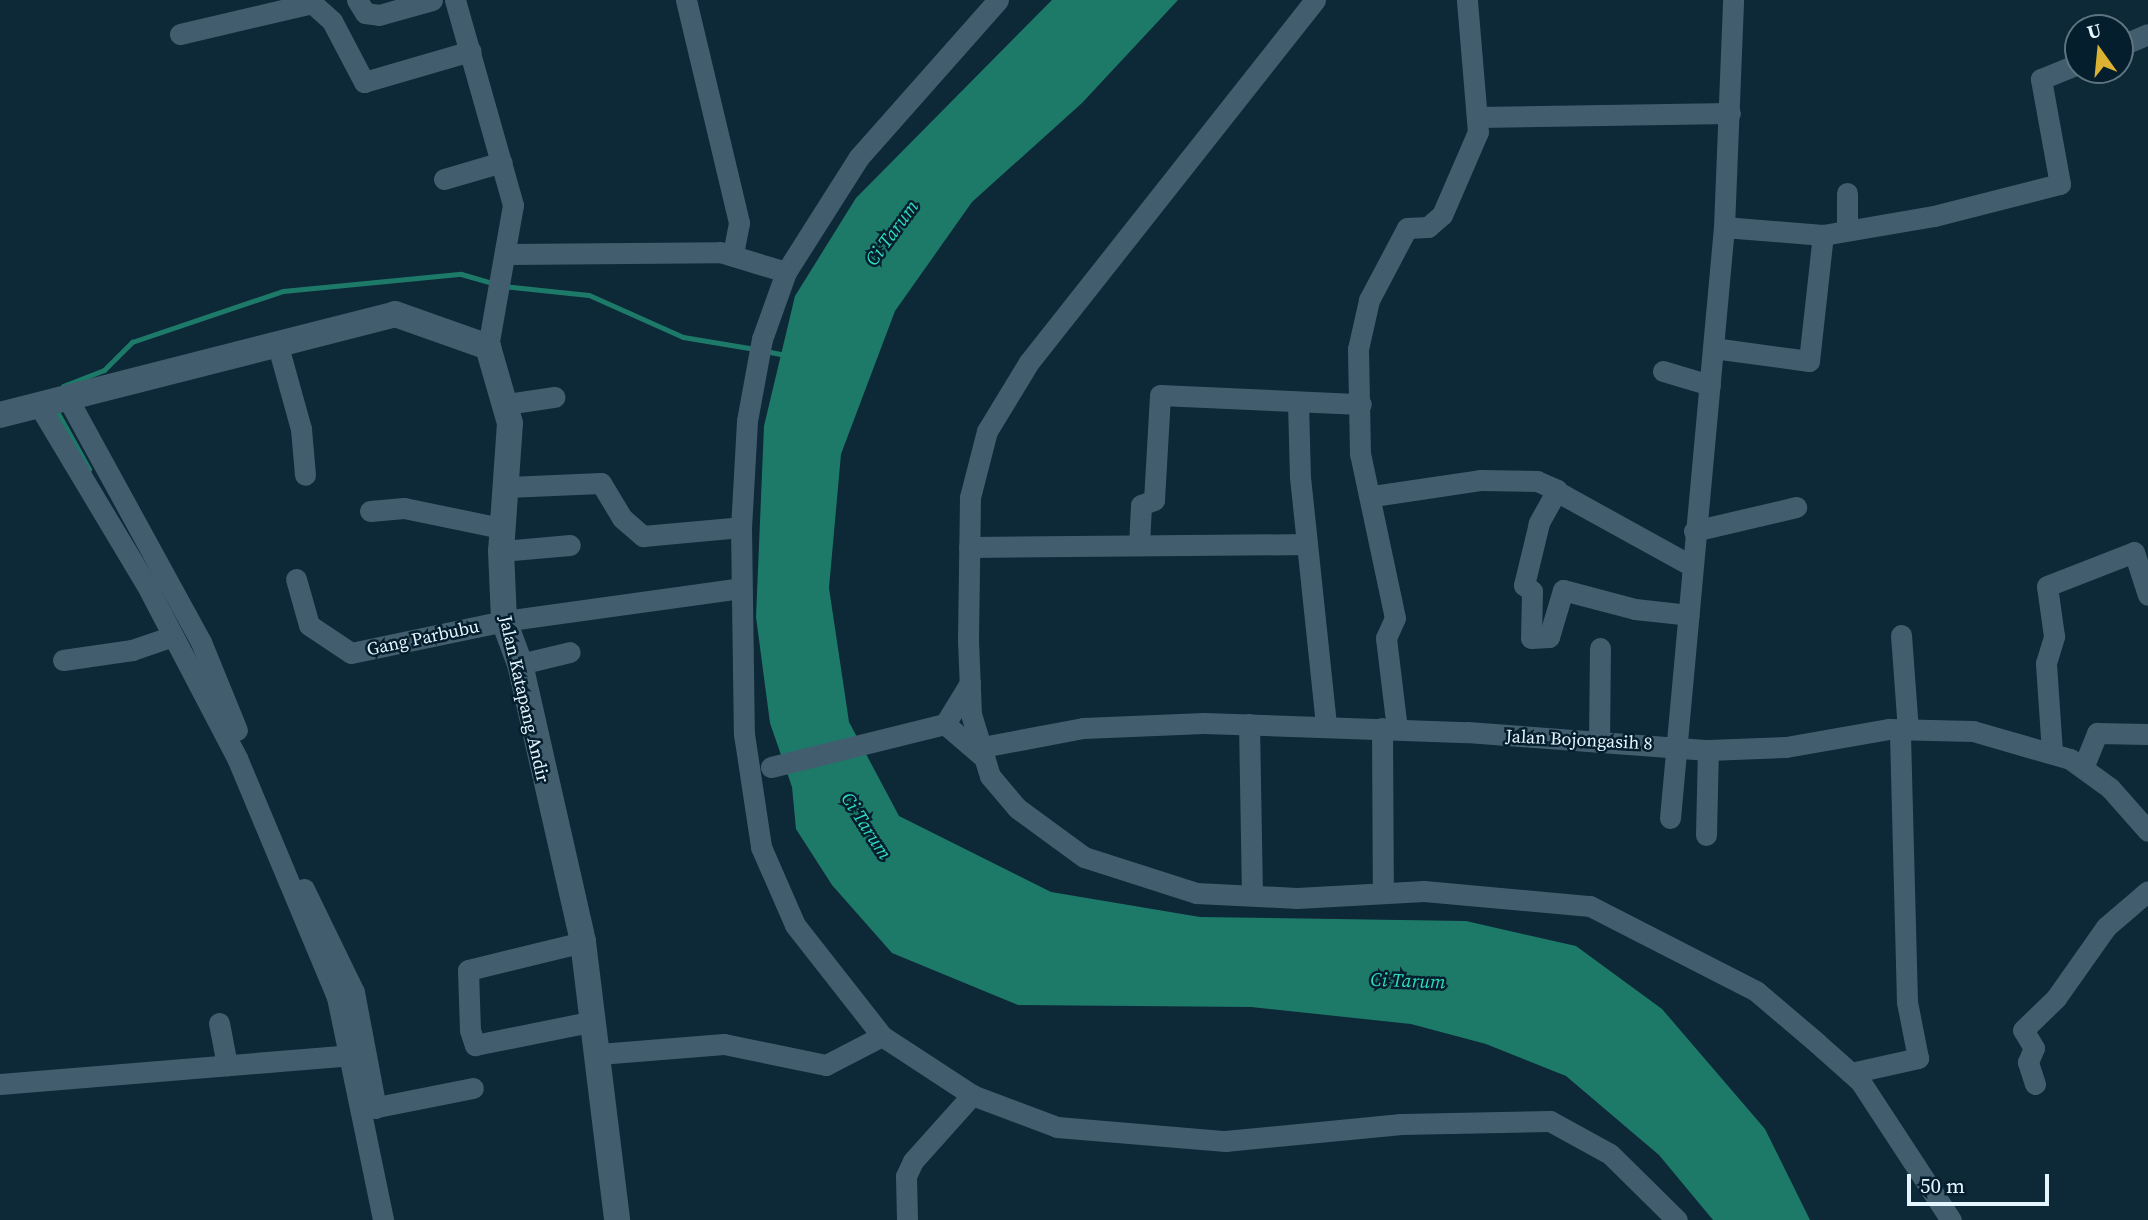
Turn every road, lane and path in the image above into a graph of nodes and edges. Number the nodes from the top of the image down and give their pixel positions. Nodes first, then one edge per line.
1 (357, 0) edge
2 (432, 0) edge
3 (455, 0) edge
4 (686, 0) edge
5 (1315, 0) edge
6 (1467, 0) edge
7 (1733, 0) edge
8 (991, 3) edge
9 (180, 34) dead end
10 (471, 51) junction
11 (2064, 70) edge
12 (1730, 113) junction
13 (1477, 117) junction
14 (502, 162) junction
15 (444, 179) dead end
16 (1847, 193) dead end
17 (1724, 227) junction
18 (1847, 229) junction
19 (1823, 235) junction
20 (507, 254) junction
21 (733, 255) junction
22 (786, 272) junction
23 (278, 346) junction
24 (488, 347) junction
25 (1713, 348) junction
26 (1663, 371) dead end
27 (1710, 385) junction
28 (554, 397) dead end
29 (1298, 402) junction
30 (52, 403) junction
31 (506, 404) junction
32 (1361, 404) junction
33 (0, 415) edge
34 (305, 475) dead end
35 (505, 487) junction
36 (1556, 491) junction
37 (1373, 496) junction
38 (1796, 507) dead end
39 (370, 510) dead end
40 (741, 527) junction
41 (1694, 531) junction
42 (501, 540) junction
43 (1307, 544) junction
44 (570, 545) dead end
45 (1139, 545) junction
46 (969, 547) junction
47 (1692, 566) junction
48 (296, 579) dead end
49 (741, 588) junction
50 (2148, 595) edge
51 (1689, 615) junction
52 (504, 621) junction
53 (1901, 635) dead end
54 (173, 636) junction
55 (1600, 648) dead end
56 (570, 652) dead end
57 (63, 660) dead end
58 (520, 664) junction
59 (970, 683) junction
60 (944, 724) junction
61 (1249, 724) junction
62 (1326, 726) junction
63 (1389, 729) junction
64 (1904, 730) junction
65 (744, 734) junction
66 (2148, 734) edge
67 (1600, 742) junction
68 (1673, 745) junction
69 (1708, 750) junction
70 (979, 752) junction
71 (2052, 752) junction
72 (771, 767) junction
73 (2083, 768) junction
74 (755, 810) junction
75 (1670, 818) dead end
76 (2146, 823) edge
77 (1706, 835) dead end
78 (2148, 891) edge
79 (1383, 893) junction
80 (1252, 895) junction
81 (583, 942) junction
82 (594, 1021) junction
83 (219, 1023) dead end
84 (881, 1036) junction
85 (599, 1054) junction
86 (350, 1055) junction
87 (227, 1065) junction
88 (1852, 1073) junction
89 (0, 1084) edge
90 (2035, 1084) dead end
91 (473, 1088) dead end
92 (972, 1095) junction
93 (367, 1109) junction
94 (383, 1220) edge
95 (617, 1220) edge
96 (908, 1220) edge
97 (1677, 1220) edge
98 (1951, 1220) edge

1 - 2 street
3 - 10 street
4 - 21 street
5 - 46 street
6 - 13 street
7 - 12 street
8 - 22 street
9 - 10 street
10 - 14 street
11 - 18 street
12 - 13 street
12 - 17 street
13 - 32 street
14 - 15 street
14 - 20 street
16 - 18 street
17 - 19 street
17 - 25 street
18 - 19 street
19 - 25 street
20 - 21 street
20 - 24 street
21 - 22 street
22 - 40 street
23 - 24 street
23 - 30 street
23 - 34 street
24 - 31 street, Jalan Katapang Andir
25 - 27 street
26 - 27 street
27 - 41 street
28 - 31 street
29 - 32 street
29 - 43 street
29 - 45 street
30 - 33 street
30 - 54 street
30 - 93 street
31 - 35 street, Jalan Katapang Andir
32 - 37 street
35 - 40 street
35 - 42 street, Jalan Katapang Andir
36 - 37 street
36 - 47 street
36 - 51 street
37 - 63 street
38 - 41 street
39 - 42 street
40 - 49 street
41 - 47 street
42 - 44 street
42 - 52 street, Jalan Katapang Andir
43 - 45 street
43 - 62 street
45 - 46 street
46 - 59 street
47 - 51 street
48 - 52 street, Gang Parbubu
49 - 52 street, Gang Parbubu
49 - 65 street
50 - 71 street
51 - 68 street
52 - 58 street, Jalan Katapang Andir
53 - 64 street
54 - 57 street
54 - 86 street
55 - 67 street
56 - 58 street
58 - 81 street, Jalan Katapang Andir
59 - 60 street
59 - 70 street
60 - 70 street
60 - 72 street
61 - 62 street, Jalan Bojongasih 8
61 - 70 street, Jalan Bojongasih 8
61 - 80 street
62 - 63 street, Jalan Bojongasih 8
63 - 67 street, Jalan Bojongasih 8
63 - 79 street
64 - 69 street, Jalan Bojongasih 8
64 - 71 street, Jalan Bojongasih 8
64 - 88 street
65 - 72 street
65 - 74 street
66 - 73 street
67 - 68 street, Jalan Bojongasih 8
68 - 69 street, Jalan Bojongasih 8
68 - 75 street
69 - 77 street
70 - 80 street
71 - 73 street, Jalan Bojongasih 8
72 - 74 street
73 - 76 street, Jalan Bojongasih 8
74 - 84 street
78 - 90 street
79 - 80 street
79 - 88 street
81 - 82 street, Jalan Katapang Andir
81 - 82 street
82 - 85 street, Jalan Katapang Andir
83 - 87 street
84 - 85 street
84 - 92 street
85 - 95 street, Jalan Katapang Andir
86 - 87 street
86 - 93 street
87 - 89 street
88 - 98 street
91 - 93 street
92 - 96 street
92 - 97 street
93 - 94 street

